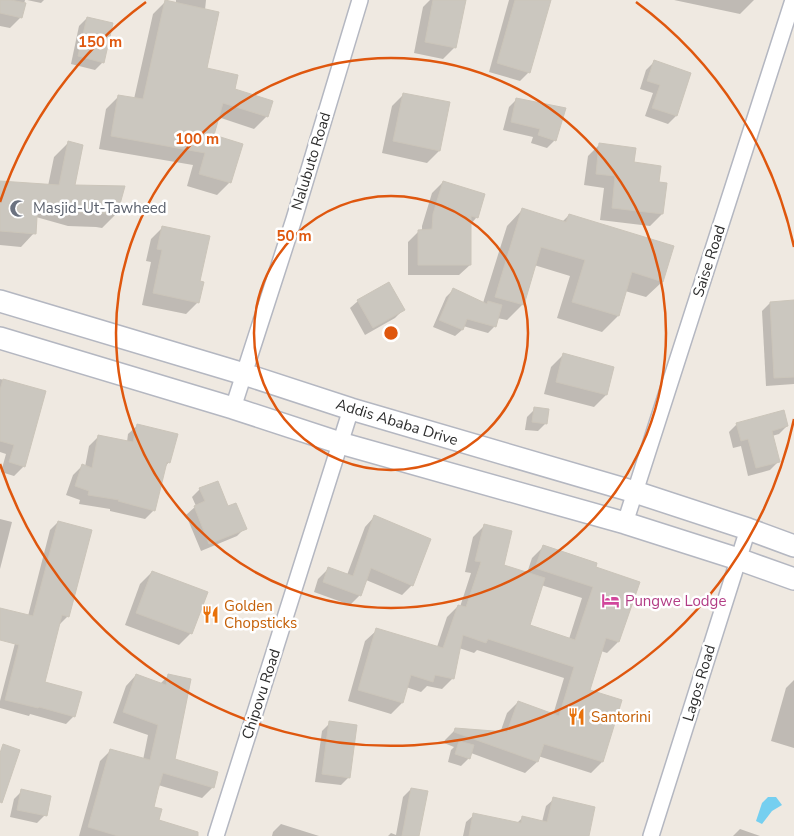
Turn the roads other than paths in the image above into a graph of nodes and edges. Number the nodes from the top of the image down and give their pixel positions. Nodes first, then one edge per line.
1 (360, 0) edge
2 (793, 0) edge
3 (0, 301) edge
4 (0, 338) edge
5 (244, 374) junction
6 (233, 408) junction
7 (351, 409) junction
8 (340, 443) junction
9 (635, 492) junction
10 (625, 523) junction
11 (748, 529) junction
12 (794, 546) edge
13 (738, 559) junction
14 (794, 579) edge
15 (216, 836) edge
16 (651, 836) edge

1 - 5 street, Nalubuto Road
2 - 9 street, Saise Road
3 - 5 main road, Addis Ababa Drive
4 - 6 main road
5 - 6 street, Nalubuto Road
5 - 7 main road, Addis Ababa Drive
6 - 8 main road
7 - 8 street, Chipovu Road
7 - 9 main road, Addis Ababa Drive
8 - 10 main road
8 - 15 street, Chipovu Road
9 - 10 street, Saise Road
9 - 11 main road, Addis Ababa Drive
10 - 13 main road
11 - 12 main road, Addis Ababa Drive
11 - 13 street, Lagos Road
13 - 14 main road
13 - 16 street, Lagos Road

